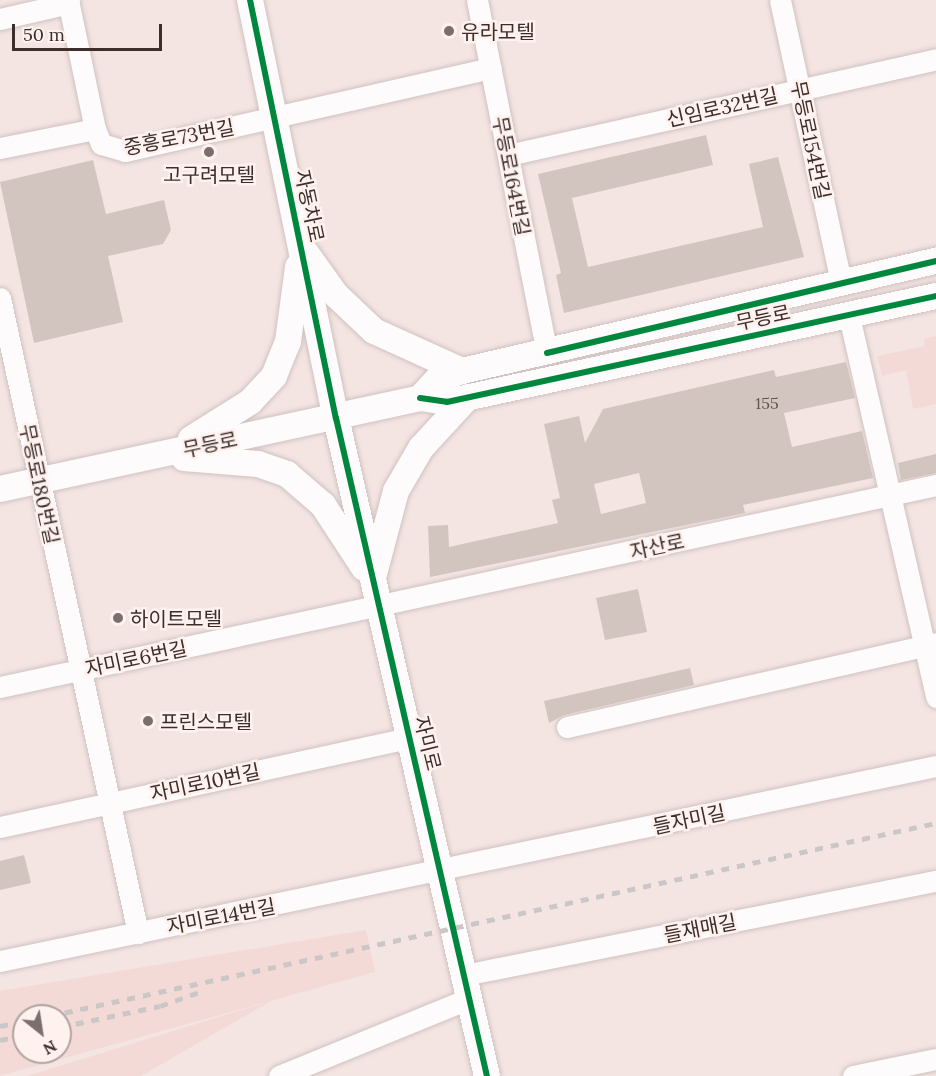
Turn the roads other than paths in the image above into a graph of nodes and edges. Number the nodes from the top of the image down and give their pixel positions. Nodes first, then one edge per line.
1 (250, 0) edge
2 (477, 0) edge
3 (780, 0) edge
4 (68, 2) edge
5 (0, 19) edge
6 (936, 59) edge
7 (490, 68) junction
8 (800, 90) junction
9 (275, 119) junction
10 (95, 129) junction
11 (0, 148) edge
12 (508, 155) junction
13 (301, 246) junction
14 (936, 261) edge
15 (841, 281) junction
16 (936, 296) edge
17 (0, 298) edge
18 (849, 316) junction
19 (547, 353) junction
20 (462, 371) junction
21 (468, 397) junction
22 (420, 398) junction
23 (336, 418) junction
24 (155, 456) junction
25 (40, 480) junction
26 (936, 485) edge
27 (0, 489) edge
28 (891, 495) junction
29 (375, 594) junction
30 (930, 644) edge
31 (81, 670) junction
32 (0, 687) edge
33 (936, 697) edge
34 (567, 728) dead end
35 (409, 738) junction
36 (936, 766) edge
37 (110, 802) junction
38 (0, 826) edge
39 (442, 872) junction
40 (936, 881) edge
41 (138, 933) junction
42 (0, 961) edge
43 (466, 987) junction
44 (936, 1059) edge
45 (279, 1076) edge
46 (486, 1076) edge
47 (853, 1076) edge

1 - 9 street, 자동차로
2 - 7 street, 무등로164번길
3 - 8 street, 무등로154번길
4 - 5 street, 중흥로73번길
4 - 10 street, 중흥로73번길
6 - 8 street, 신임로32번길
7 - 9 street
7 - 12 street, 무등로164번길
8 - 12 street, 신임로32번길
8 - 15 street, 무등로154번길
9 - 10 street, 중흥로73번길
9 - 13 street, 자동차로
10 - 11 street, 중흥로73번길
12 - 19 street, 무등로164번길
13 - 20 street
13 - 23 street, 자동차로
13 - 24 street
14 - 15 street, 무등로
15 - 19 street, 무등로
16 - 18 street, 무등로
17 - 25 street, 무등로180번길
18 - 21 street, 무등로
18 - 28 street
19 - 20 street, 무등로
20 - 22 street, 무등로
21 - 22 street, 무등로
21 - 29 street
22 - 23 street, 무등로
23 - 24 street, 무등로
23 - 29 street, 자미로
24 - 25 street, 무등로
24 - 29 street
25 - 27 street, 무등로
25 - 31 street, 무등로180번길
26 - 28 street, 자산로
28 - 29 street, 자산로
28 - 30 street
29 - 31 street, 자미로6번길
29 - 35 street, 자미로
30 - 33 street
30 - 34 street
31 - 32 street, 자미로6번길
31 - 37 street, 무등로180번길
35 - 37 street, 자미로10번길
35 - 39 street, 자미로
36 - 39 street, 들자미길
37 - 38 street, 자미로10번길
37 - 41 street, 무등로180번길
39 - 41 street, 자미로14번길
39 - 43 street, 자미로
40 - 43 street, 들재매길
41 - 42 street, 자미로14번길
43 - 45 street, 들재매길
43 - 46 street, 자미로
44 - 47 street

